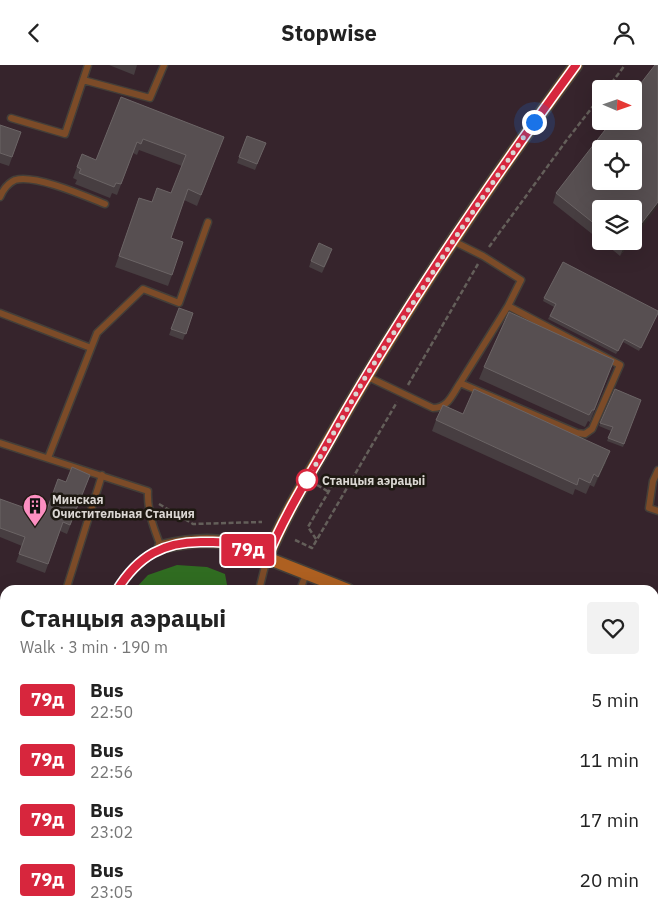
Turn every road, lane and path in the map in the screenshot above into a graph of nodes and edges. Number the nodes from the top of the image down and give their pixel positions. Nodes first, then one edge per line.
1 (88, 65) edge
2 (164, 65) edge
3 (576, 65) edge
4 (625, 65) edge
5 (83, 80) junction
6 (613, 80) edge
7 (592, 107) edge
8 (11, 118) dead end
9 (1, 194) edge
10 (105, 203) dead end
11 (208, 222) dead end
12 (453, 241) junction
13 (483, 256) junction
14 (508, 306) junction
15 (0, 313) edge
16 (91, 347) junction
17 (366, 376) junction
18 (460, 383) junction
19 (402, 394) junction
20 (0, 443) edge
21 (48, 458) junction
22 (658, 470) edge
23 (102, 475) junction
24 (353, 478) junction
25 (148, 502) junction
26 (658, 511) edge
27 (262, 522) dead end
28 (316, 539) junction
29 (295, 540) dead end
30 (161, 547) junction
31 (267, 558) junction
32 (306, 574) junction
33 (68, 585) edge
34 (121, 585) edge
35 (260, 585) edge
36 (302, 585) edge
37 (335, 585) edge

1 - 5 lane
2 - 5 lane
3 - 12 street
4 - 6 path
5 - 8 lane
7 - 13 path
9 - 10 lane
11 - 16 lane
12 - 13 lane
12 - 17 street
13 - 14 lane
13 - 19 path
14 - 18 lane
14 - 18 lane
15 - 16 lane
16 - 21 lane
17 - 19 lane
17 - 31 street
18 - 19 lane
19 - 24 path
20 - 21 lane
21 - 23 lane
22 - 26 lane
23 - 25 lane
23 - 33 lane
24 - 28 path
24 - 28 path
25 - 27 path
25 - 30 lane
28 - 29 path
30 - 31 street
30 - 34 lane
31 - 32 street
31 - 35 lane
32 - 36 lane
32 - 37 street

